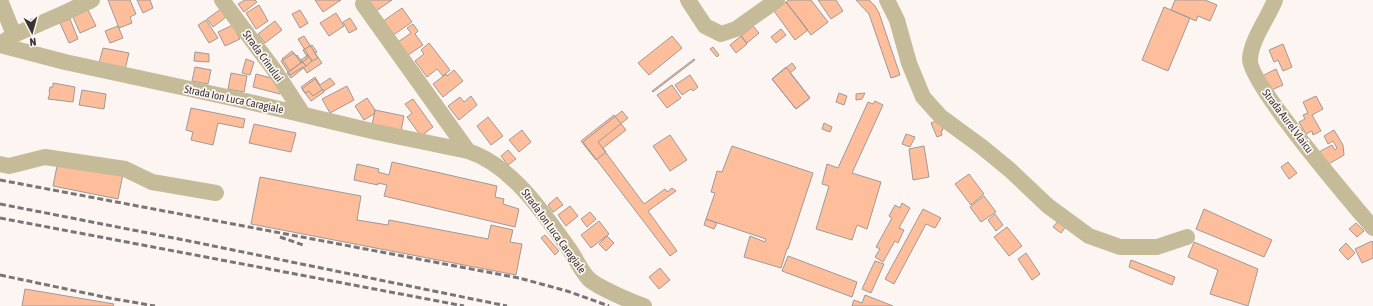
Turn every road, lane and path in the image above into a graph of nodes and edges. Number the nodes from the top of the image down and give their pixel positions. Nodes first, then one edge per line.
1 (0, 0) edge
2 (92, 0) edge
3 (222, 0) edge
4 (777, 0) edge
5 (887, 0) edge
6 (1275, 0) edge
7 (692, 1) edge
8 (363, 4) dead end
9 (14, 35) junction
10 (0, 44) edge
11 (303, 114) junction
12 (468, 151) junction
13 (0, 164) edge
14 (216, 193) dead end
15 (1373, 228) edge
16 (1186, 237) dead end
17 (644, 306) edge

1 - 9 street
2 - 9 street
3 - 11 street, Strada Crinului
4 - 7 street
5 - 16 street
6 - 15 street, Strada Aurel Vlaicu
8 - 12 street
9 - 10 street
10 - 11 street, Strada Ion Luca Caragiale
11 - 12 street, Strada Ion Luca Caragiale
12 - 17 street, Strada Ion Luca Caragiale
13 - 14 street

